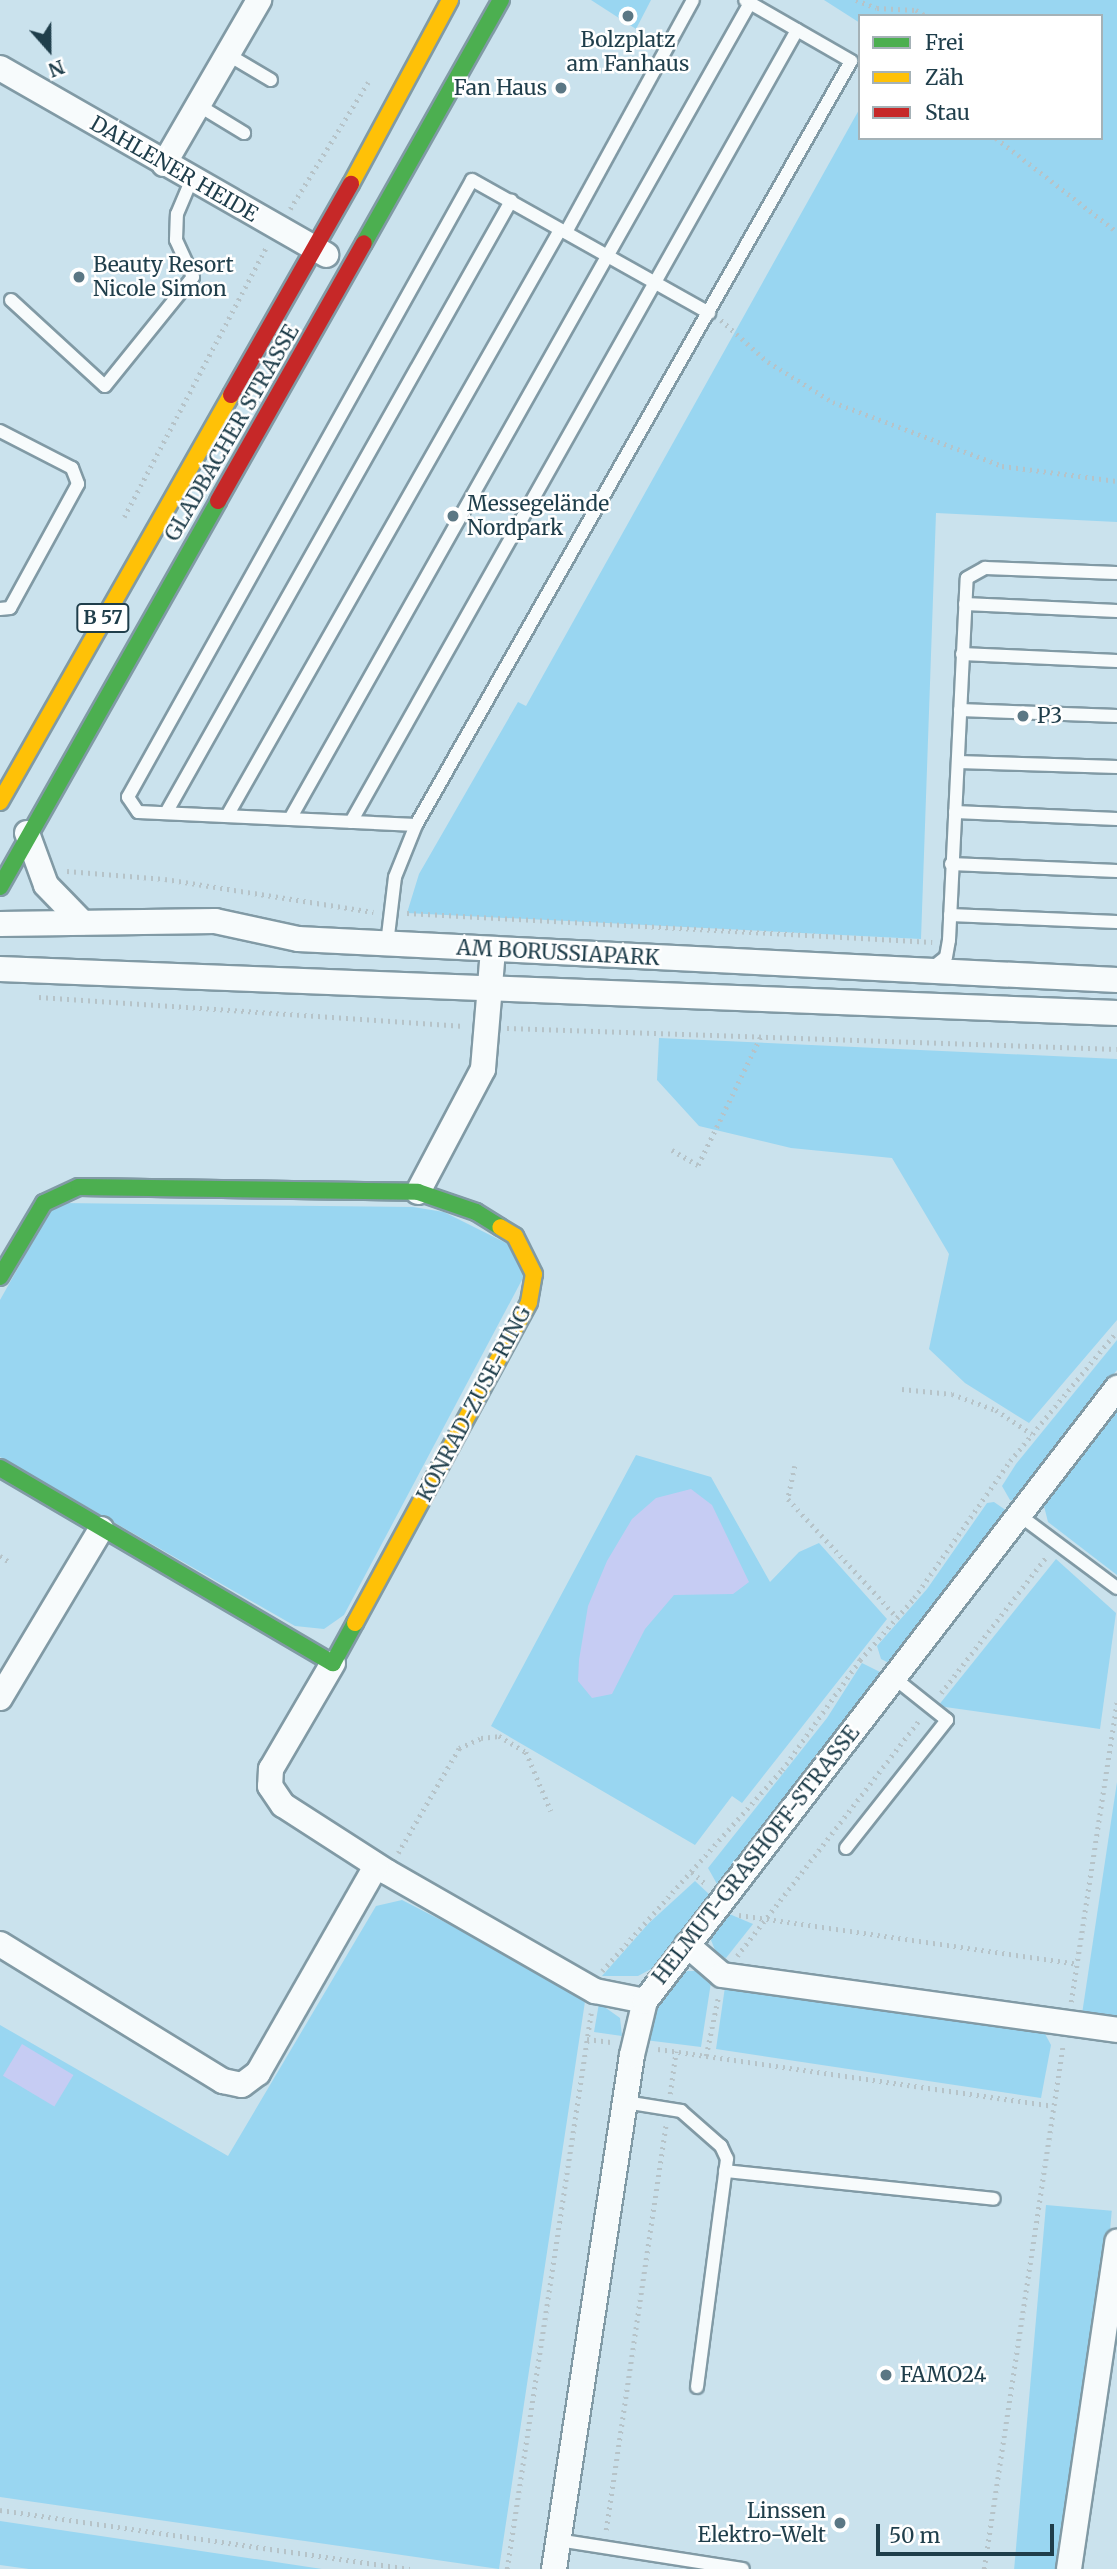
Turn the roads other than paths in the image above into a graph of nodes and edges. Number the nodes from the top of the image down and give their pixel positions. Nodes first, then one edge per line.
1 (258, 0) edge
2 (450, 0) edge
3 (501, 0) edge
4 (693, 0) edge
5 (747, 1) edge
6 (797, 30) junction
7 (228, 54) junction
8 (0, 68) edge
9 (271, 80) dead end
10 (198, 105) junction
11 (244, 132) dead end
12 (164, 163) junction
13 (192, 179) junction
14 (511, 201) junction
15 (563, 231) junction
16 (314, 248) junction
17 (607, 256) junction
18 (349, 267) junction
19 (657, 284) junction
20 (11, 300) dead end
21 (709, 313) junction
22 (0, 431) edge
23 (1117, 573) edge
24 (965, 604) junction
25 (0, 609) edge
26 (1117, 611) edge
27 (962, 654) junction
28 (1117, 661) edge
29 (960, 710) junction
30 (1117, 716) edge
31 (958, 762) junction
32 (1117, 767) edge
33 (0, 802) edge
34 (955, 812) junction
35 (166, 813) junction
36 (228, 816) junction
37 (290, 819) junction
38 (1117, 819) edge
39 (351, 822) junction
40 (416, 825) junction
41 (27, 833) junction
42 (951, 864) junction
43 (1117, 871) edge
44 (0, 887) edge
45 (950, 915) junction
46 (82, 922) junction
47 (1117, 922) edge
48 (0, 924) edge
49 (387, 944) junction
50 (493, 950) junction
51 (0, 970) edge
52 (928, 971) junction
53 (1117, 980) edge
54 (492, 986) junction
55 (1117, 1013) edge
56 (418, 1192) junction
57 (0, 1277) edge
58 (1117, 1388) edge
59 (0, 1468) edge
60 (1019, 1515) junction
61 (101, 1530) junction
62 (1117, 1588) edge
63 (333, 1663) junction
64 (893, 1677) junction
65 (0, 1698) edge
66 (846, 1848) dead end
67 (382, 1869) junction
68 (0, 1944) edge
69 (687, 1945) junction
70 (645, 2001) junction
71 (1117, 2030) edge
72 (625, 2102) junction
73 (725, 2171) junction
74 (994, 2199) dead end
75 (1117, 2242) edge
76 (698, 2386) dead end
77 (558, 2540) junction
78 (554, 2569) edge
79 (743, 2569) edge
80 (1069, 2569) edge

1 - 7 street
2 - 16 main road, GLADBACHER STRASSE / B 57
3 - 18 main road, GLADBACHER STRASSE / B 57
4 - 15 lane
5 - 6 lane
5 - 17 lane
6 - 19 lane
6 - 21 lane
7 - 9 lane
7 - 10 street
8 - 12 street, DAHLENER HEIDE
10 - 11 lane
10 - 12 street
12 - 13 street, DAHLENER HEIDE
13 - 16 street, DAHLENER HEIDE
13 - 20 lane
14 - 15 lane
14 - 35 lane
14 - 35 lane
15 - 17 lane
15 - 36 lane
16 - 18 street, DAHLENER HEIDE
16 - 33 main road, GLADBACHER STRASSE / B 57
17 - 19 lane
17 - 37 lane
18 - 41 main road, GLADBACHER STRASSE / B 57
19 - 21 lane
19 - 39 lane
21 - 40 lane
22 - 25 lane
23 - 24 lane
24 - 26 lane
24 - 27 lane
27 - 28 lane
27 - 29 lane
29 - 30 lane
29 - 31 lane
31 - 32 lane
31 - 34 lane
34 - 38 lane
34 - 42 lane
35 - 36 lane
36 - 37 lane
37 - 39 lane
39 - 40 lane
40 - 49 lane
41 - 44 main road, GLADBACHER STRASSE / B 57
41 - 46 street
42 - 43 lane
42 - 45 lane
45 - 47 lane
45 - 52 lane
46 - 48 street, AM BORUSSIAPARK
46 - 49 street, AM BORUSSIAPARK
49 - 50 street, AM BORUSSIAPARK
50 - 52 street, AM BORUSSIAPARK
50 - 54 street
51 - 54 street, AM BORUSSIAPARK
52 - 53 street, AM BORUSSIAPARK
54 - 55 street, AM BORUSSIAPARK
54 - 56 street
56 - 57 main road, KONRAD-ZUSE-RING
56 - 63 main road, KONRAD-ZUSE-RING
58 - 60 street, HELMUT-GRASHOFF-STRASSE
59 - 61 main road
60 - 62 lane
60 - 64 street, HELMUT-GRASHOFF-STRASSE
61 - 63 main road
61 - 65 street
63 - 67 street, KONRAD-ZUSE-RING
64 - 66 lane
64 - 69 street, HELMUT-GRASHOFF-STRASSE
67 - 68 street
67 - 70 street, KONRAD-ZUSE-RING
69 - 70 street, HELMUT-GRASHOFF-STRASSE
69 - 71 street
70 - 72 street, HELMUT-GRASHOFF-STRASSE
72 - 73 lane
72 - 77 street, HELMUT-GRASHOFF-STRASSE
73 - 74 lane
73 - 76 lane
75 - 80 street
77 - 78 street, HELMUT-GRASHOFF-STRASSE
77 - 79 lane

